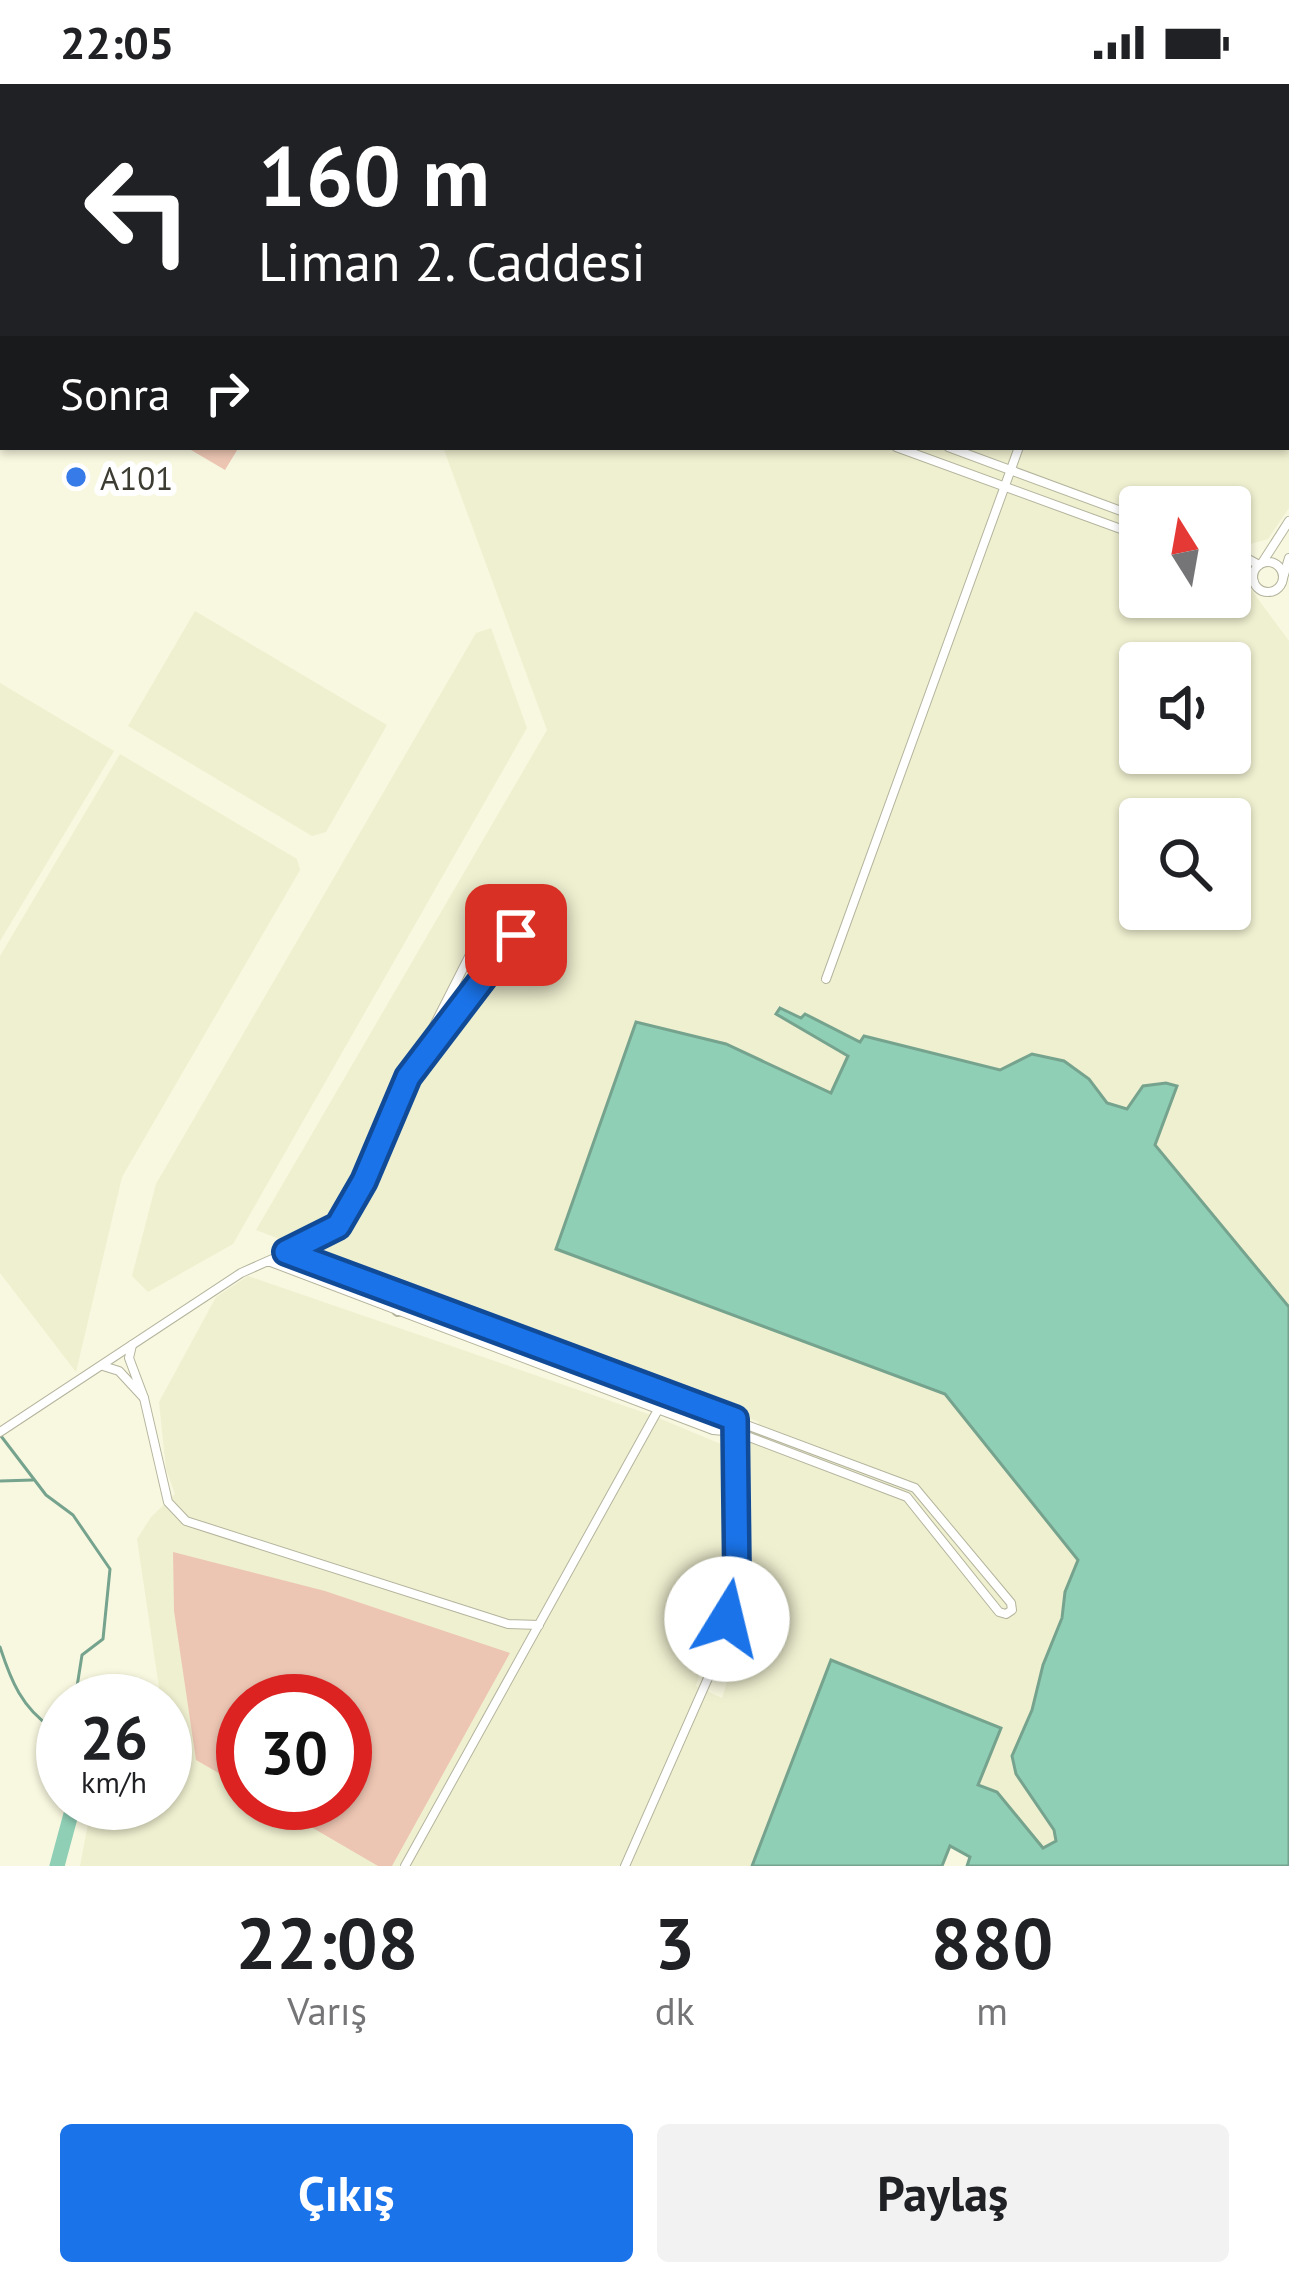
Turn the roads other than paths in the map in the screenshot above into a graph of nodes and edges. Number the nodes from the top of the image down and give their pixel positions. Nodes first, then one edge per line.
1 (904, 450) edge
2 (957, 450) edge
3 (1018, 450) edge
4 (1011, 469) junction
5 (1004, 486) junction
6 (1110, 507) junction
7 (1119, 510) edge
8 (1289, 521) edge
9 (1104, 522) junction
10 (1119, 528) edge
11 (1289, 558) edge
12 (1251, 559) edge
13 (1261, 564) junction
14 (1282, 579) junction
15 (1251, 580) edge
16 (1254, 582) junction
17 (482, 931) junction
18 (505, 948) junction
19 (826, 979) dead end
20 (408, 1077) junction
21 (286, 1252) junction
22 (268, 1261) junction
23 (403, 1295) junction
24 (398, 1310) junction
25 (131, 1346) junction
26 (102, 1365) junction
27 (653, 1389) junction
28 (144, 1398) junction
29 (648, 1404) junction
30 (659, 1408) junction
31 (735, 1419) junction
32 (0, 1432) edge
33 (736, 1432) junction
34 (541, 1625) junction
35 (405, 1866) edge
36 (625, 1866) edge

1 - 5 street
2 - 4 street
3 - 4 street
4 - 5 street
4 - 6 street
5 - 9 street
5 - 19 street
6 - 7 street
6 - 9 street
8 - 13 street
9 - 10 street
11 - 14 street
12 - 13 street
13 - 14 street
13 - 16 street
14 - 16 street
15 - 16 street
17 - 18 street
17 - 18 street
17 - 20 street
18 - 20 street
20 - 21 street
21 - 22 street
21 - 23 street
22 - 24 street
22 - 25 street
23 - 24 street
23 - 27 street
24 - 29 street
25 - 26 street
25 - 28 street
26 - 28 street
26 - 32 street
27 - 29 street
27 - 31 street
28 - 34 street
29 - 30 street
30 - 33 street
30 - 34 street
31 - 33 street
31 - 33 street
33 - 36 street
34 - 35 street

